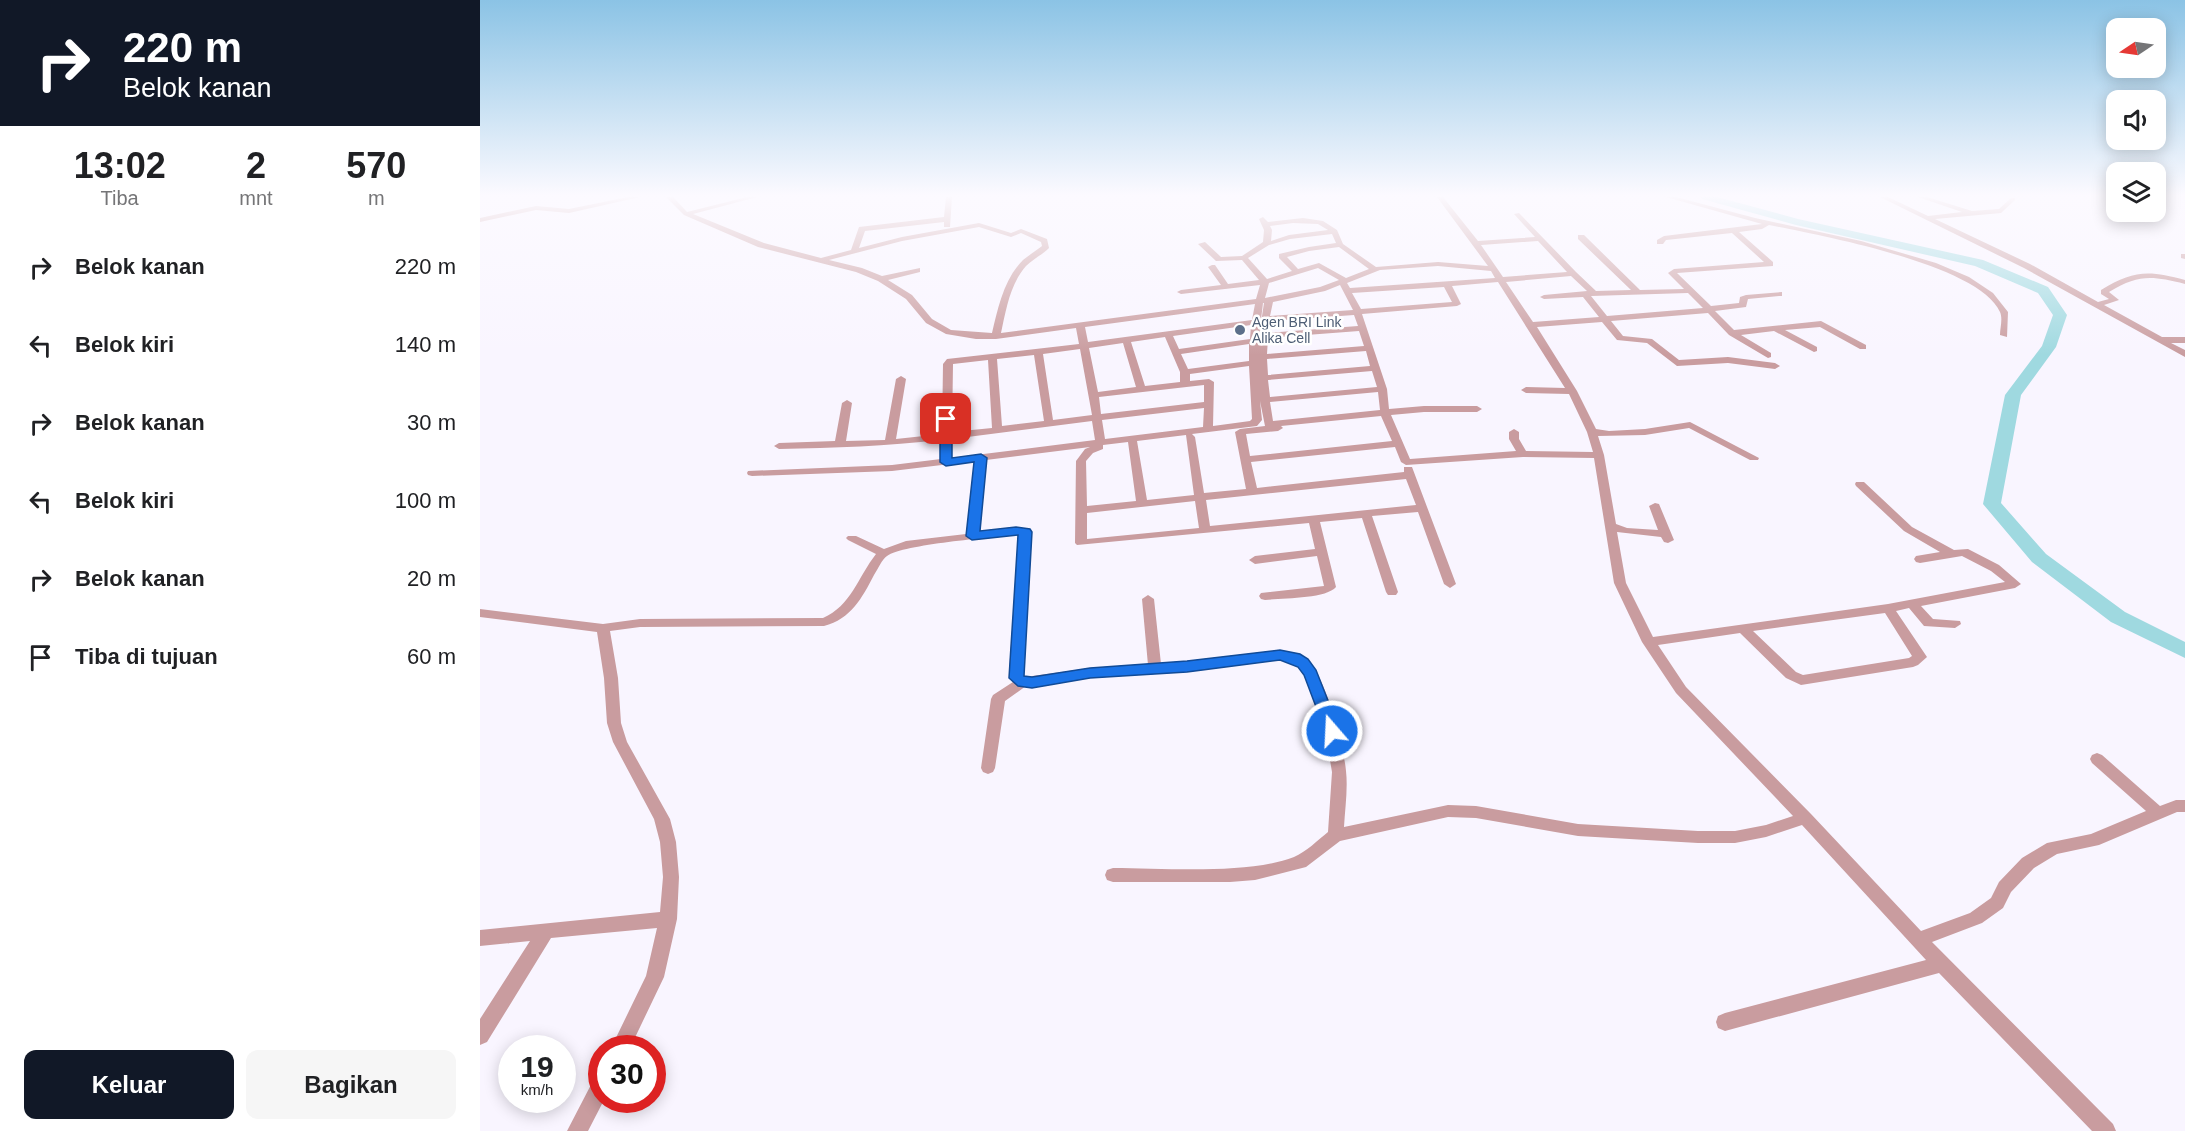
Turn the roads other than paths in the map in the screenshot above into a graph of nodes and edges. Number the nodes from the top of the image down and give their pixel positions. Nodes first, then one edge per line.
1 (778, 250) edge
2 (863, 250) edge
3 (1043, 250) edge
4 (1209, 250) edge
5 (1258, 250) edge
6 (1276, 250) edge
7 (1306, 250) edge
8 (1348, 250) edge
9 (1481, 250) edge
10 (1550, 250) edge
11 (1594, 250) edge
12 (1755, 250) edge
13 (1886, 250) edge
14 (1994, 250) edge
15 (854, 252) joint
16 (1282, 256) junction
17 (1244, 258) junction
18 (818, 261) junction
19 (1212, 267) dead end
20 (1374, 269) junction
21 (917, 270) dead end
22 (1297, 272) junction
23 (1573, 273) junction
24 (1498, 274) junction
25 (881, 279) junction
26 (1343, 281) junction
27 (1264, 282) junction
28 (2185, 282) edge
29 (1447, 284) junction
30 (1226, 286) junction
31 (1347, 291) junction
32 (1690, 291) junction
33 (1181, 292) dead end
34 (1638, 292) junction
35 (1594, 293) junction
36 (1585, 294) junction
37 (1779, 294) dead end
38 (1544, 297) dead end
39 (1264, 301) junction
40 (1457, 304) junction
41 (2096, 305) junction
42 (1710, 309) junction
43 (1357, 310) junction
44 (1464, 313) dead end
45 (1261, 320) junction
46 (1603, 320) junction
47 (1080, 324) junction
48 (1532, 325) junction
49 (1363, 328) junction
50 (1775, 329) junction
51 (1732, 333) junction
52 (1168, 334) junction
53 (2004, 335) dead end
54 (996, 336) junction
55 (1263, 336) junction
56 (1126, 339) junction
57 (2160, 340) junction
58 (2185, 340) edge
59 (1253, 341) junction
60 (1084, 345) junction
61 (1863, 346) dead end
62 (1368, 348) junction
63 (1814, 349) dead end
64 (1038, 352) junction
65 (1176, 352) junction
66 (2185, 354) edge
67 (1768, 355) dead end
68 (992, 357) junction
69 (1262, 357) junction
70 (1251, 363) junction
71 (1774, 366) dead end
72 (1210, 368) junction
73 (1376, 368) junction
74 (1185, 372) junction
75 (1263, 378) junction
76 (901, 379) dead end
77 (1209, 382) junction
78 (1185, 384) junction
79 (1140, 389) junction
80 (1382, 389) junction
81 (1526, 390) dead end
82 (1572, 392) junction
83 (1094, 395) junction
84 (1264, 400) junction
85 (848, 403) dead end
86 (1209, 404) junction
87 (1477, 409) dead end
88 (1386, 415) junction
89 (1097, 419) junction
90 (1049, 424) junction
91 (1269, 426) junction
92 (1208, 429) junction
93 (997, 431) junction
94 (1240, 432) junction
95 (1514, 432) dead end
96 (1592, 432) junction
97 (945, 437) junction
98 (1190, 437) junction
99 (890, 442) junction
100 (1100, 443) junction
101 (1133, 443) junction
102 (840, 444) junction
103 (1396, 444) junction
104 (779, 446) dead end
105 (1523, 454) junction
106 (1599, 455) junction
107 (981, 458) junction
108 (1754, 458) dead end
109 (1247, 459) junction
110 (946, 462) junction
111 (1406, 462) junction
112 (752, 472) dead end
113 (1410, 475) junction
114 (1860, 484) dead end
115 (1252, 490) junction
116 (1200, 496) junction
117 (1142, 502) junction
118 (1655, 506) dead end
119 (1422, 508) junction
120 (1080, 510) junction
121 (1366, 513) junction
122 (1314, 519) junction
123 (1611, 526) junction
124 (1205, 531) junction
125 (972, 536) junction
126 (852, 538) dead end
127 (1323, 552) junction
128 (883, 553) junction
129 (1952, 554) junction
130 (1920, 559) dead end
131 (1255, 560) dead end
132 (1450, 584) dead end
133 (1392, 592) dead end
134 (1265, 596) dead end
135 (1148, 599) dead end
136 (1911, 603) junction
137 (1888, 608) junction
138 (480, 613) edge
139 (1955, 624) dead end
140 (603, 628) junction
141 (1743, 628) junction
142 (1649, 642) junction
143 (1155, 668) junction
144 (1023, 682) junction
145 (2097, 759) dead end
146 (988, 768) dead end
147 (2185, 806) edge
148 (2158, 813) junction
149 (1805, 818) junction
150 (1336, 834) junction
151 (1113, 875) dead end
152 (668, 919) junction
153 (546, 931) junction
154 (480, 938) edge
155 (1918, 940) junction
156 (1942, 964) junction
157 (1725, 1022) dead end
158 (626, 1035) edge
159 (480, 1036) edge
160 (588, 1110) edge
161 (577, 1131) edge
162 (2106, 1131) edge

1 - 18 street
2 - 15 street
3 - 54 street
4 - 17 street
5 - 17 street
6 - 16 street
7 - 16 street
8 - 20 street
9 - 24 street
10 - 23 street
11 - 34 street
12 - 32 street
13 - 53 street
14 - 41 street
15 - 18 street
16 - 22 street
17 - 27 street
18 - 25 street
19 - 30 street
20 - 24 street
20 - 26 street
21 - 25 street
22 - 26 street
22 - 27 street
23 - 24 street
23 - 35 street
24 - 29 street
24 - 48 street
25 - 54 street
26 - 31 street
26 - 39 street
27 - 30 street
27 - 39 street
28 - 41 street
29 - 31 street
29 - 40 street
30 - 33 street
31 - 43 street
32 - 34 street
32 - 42 street
34 - 35 street
35 - 36 street
36 - 38 street
36 - 46 street
37 - 42 street
39 - 45 street
39 - 47 street
40 - 43 street
40 - 44 street
41 - 57 street
42 - 46 street
42 - 51 street
43 - 45 street
43 - 49 street
45 - 52 street
45 - 55 street
45 - 59 street
46 - 48 street
46 - 71 street
47 - 54 street
47 - 60 street
48 - 82 street
49 - 55 street
49 - 62 street
50 - 51 street
50 - 61 street
50 - 63 street
51 - 67 street
52 - 56 street
52 - 65 street
55 - 69 street
56 - 60 street
56 - 79 street
57 - 58 street
57 - 66 street
59 - 65 street
59 - 70 street
60 - 64 street
60 - 83 street
62 - 69 street
62 - 73 street
64 - 68 street
64 - 90 street
65 - 74 street
68 - 93 street
68 - 97 street
69 - 75 street
70 - 72 street
70 - 92 street
72 - 74 street
72 - 77 street
73 - 75 street
73 - 80 street
74 - 78 street
75 - 84 street
76 - 99 street
77 - 78 street
77 - 86 street
78 - 79 street
79 - 83 street
80 - 84 street
80 - 88 street
81 - 82 street
82 - 96 street
83 - 89 street
84 - 91 street
85 - 102 street
86 - 89 street
86 - 92 street
87 - 88 street
88 - 91 street
88 - 103 street
89 - 90 street
89 - 100 street
90 - 93 street
91 - 94 street
92 - 100 street
93 - 97 street
94 - 98 street
94 - 109 street
95 - 105 street
96 - 106 street
96 - 108 street
97 - 99 street
97 - 110 street
98 - 101 street
98 - 116 street
99 - 102 street
100 - 107 street
101 - 117 street
101 - 120 street
102 - 104 street
103 - 109 street
103 - 111 street
105 - 106 street
105 - 111 street
106 - 123 street
107 - 110 street
107 - 125 street
109 - 115 street
110 - 112 street
111 - 113 street
113 - 115 street
113 - 119 street
114 - 129 street
115 - 116 street
116 - 117 street
116 - 124 street
117 - 120 street
118 - 123 street
119 - 121 street
119 - 132 street
120 - 124 street
121 - 122 street
121 - 133 street
122 - 124 street
122 - 127 street
123 - 142 street
125 - 128 street
125 - 144 street
126 - 128 street
127 - 131 street
127 - 134 street
128 - 140 street
129 - 130 street
129 - 136 street
135 - 143 street
136 - 137 street
136 - 139 street
137 - 141 street
137 - 141 street
138 - 140 street
140 - 152 street
141 - 142 street
142 - 149 street
143 - 144 street
143 - 150 street
144 - 146 street
145 - 148 street
147 - 148 street
148 - 155 street
149 - 150 street
149 - 155 street
150 - 151 street
152 - 153 street
152 - 158 street
153 - 154 street
153 - 159 street
155 - 156 street
156 - 157 street
156 - 162 street
160 - 161 street

